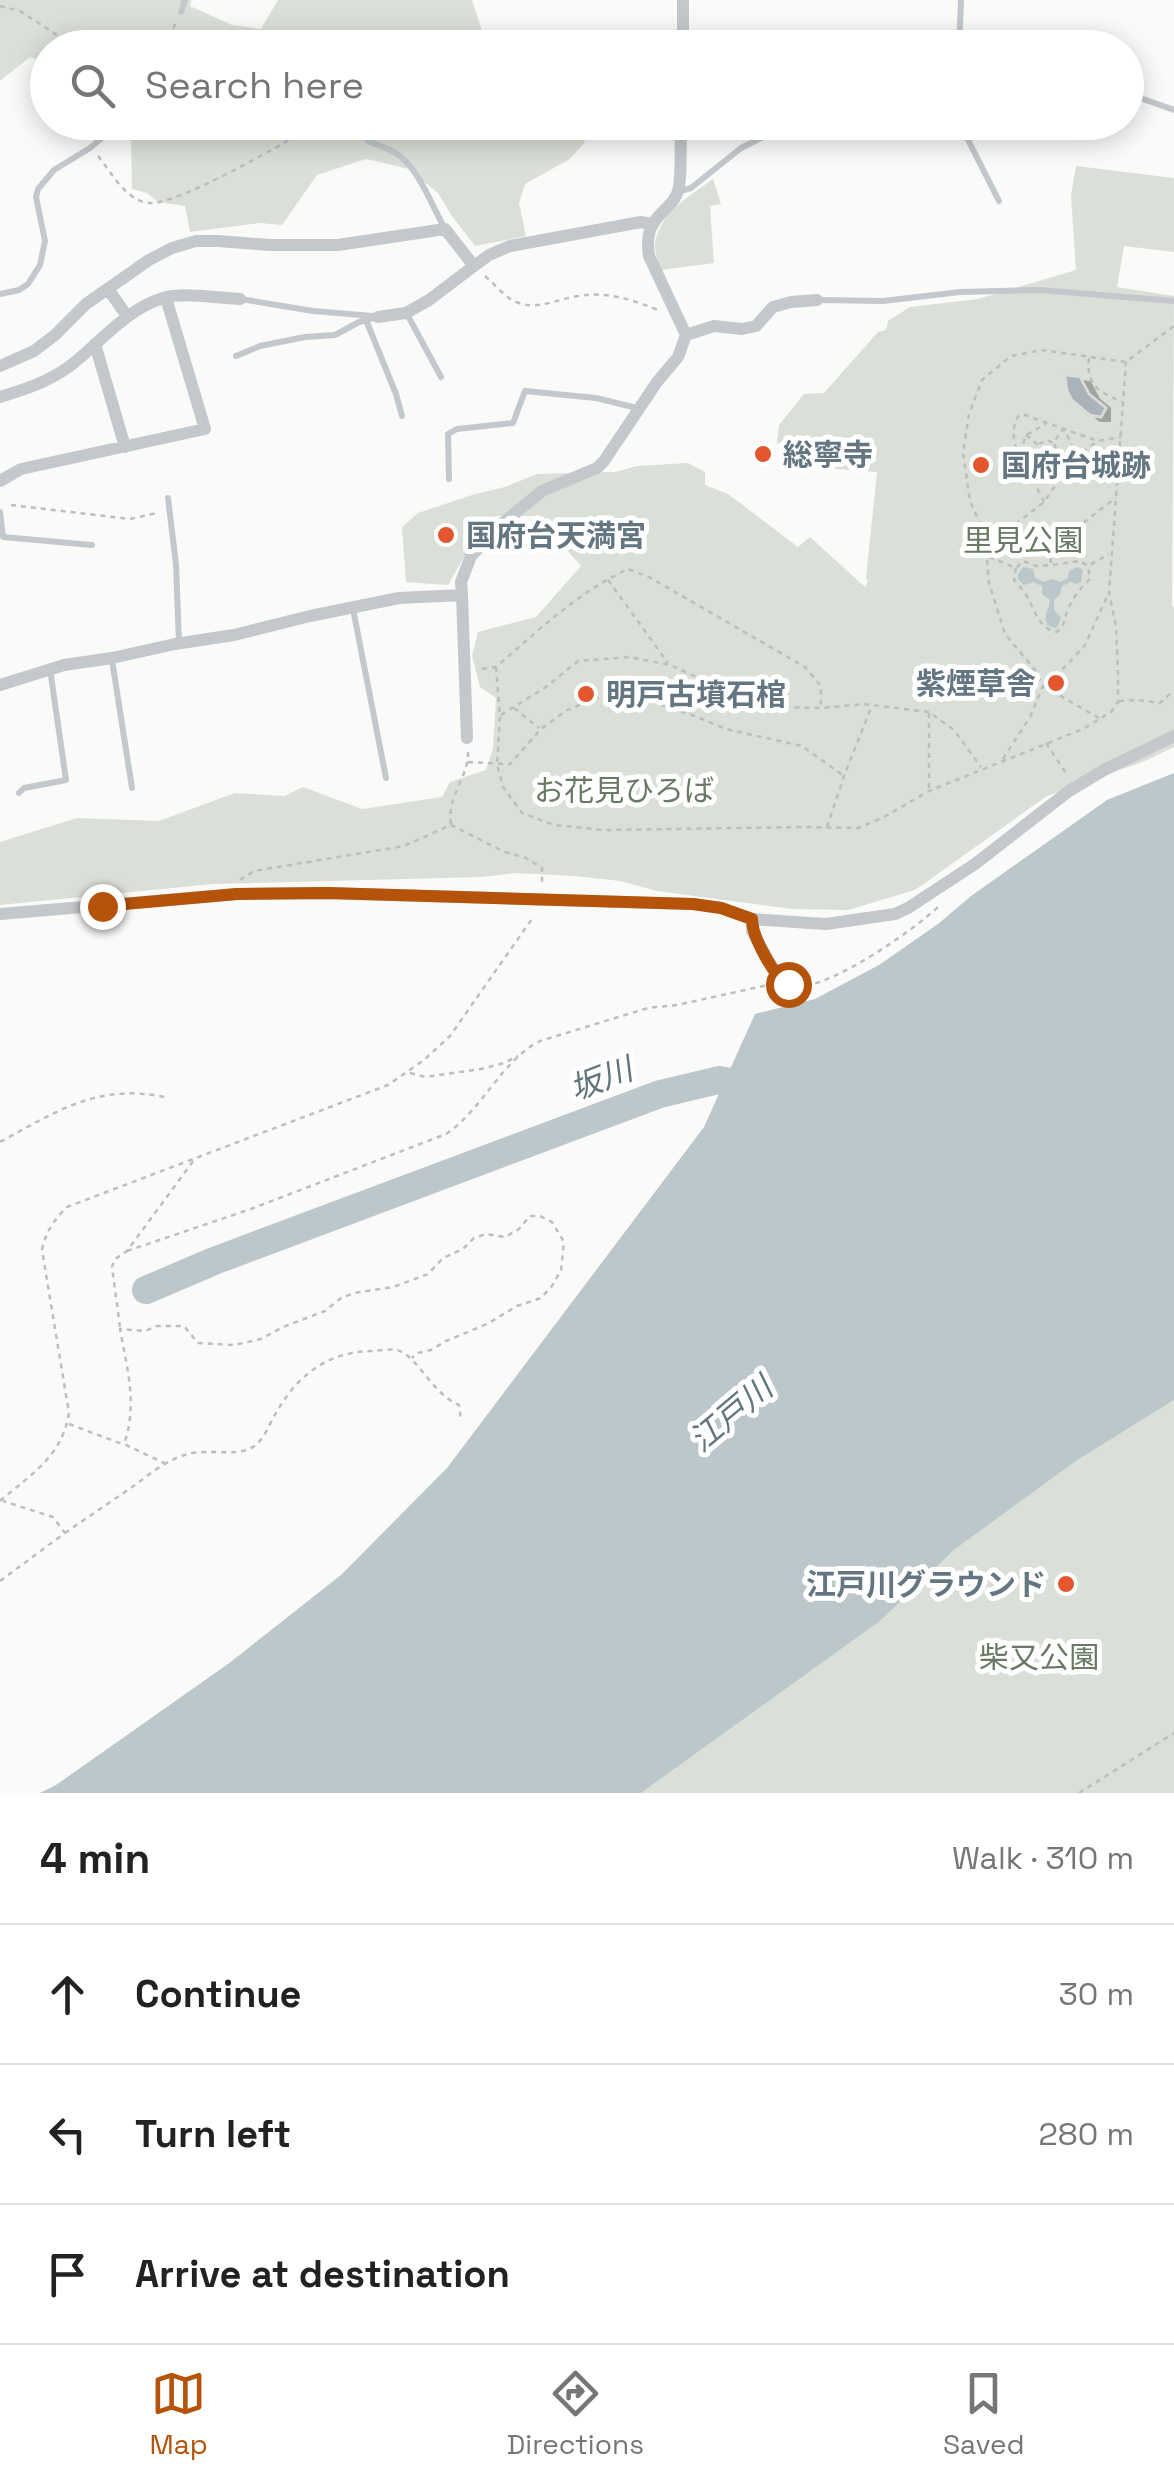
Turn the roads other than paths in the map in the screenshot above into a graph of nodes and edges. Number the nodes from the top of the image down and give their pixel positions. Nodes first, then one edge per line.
1 (186, 0) edge
2 (683, 0) edge
3 (961, 0) edge
4 (180, 12) road end
5 (683, 30) edge
6 (960, 30) edge
7 (1144, 99) edge
8 (1174, 110) edge
9 (99, 140) edge
10 (680, 140) edge
11 (757, 140) edge
12 (968, 140) edge
13 (368, 142) road end
14 (679, 191) junction
15 (998, 201) dead end
16 (651, 224) junction
17 (445, 228) junction
18 (474, 266) junction
19 (108, 289) junction
20 (0, 294) edge
21 (166, 298) junction
22 (240, 299) joint
23 (817, 300) joint
24 (1174, 301) edge
25 (406, 313) junction
26 (126, 316) junction
27 (372, 318) junction
28 (686, 335) junction
29 (95, 344) junction
30 (236, 356) dead end
31 (0, 366) edge
32 (440, 376) dead end
33 (0, 397) edge
34 (638, 408) junction
35 (402, 416) dead end
36 (125, 446) junction
37 (449, 479) dead end
38 (0, 481) edge
39 (168, 498) dead end
40 (0, 512) edge
41 (92, 545) dead end
42 (462, 595) junction
43 (353, 608) junction
44 (179, 643) junction
45 (112, 658) junction
46 (50, 668) junction
47 (0, 684) edge
48 (1174, 736) edge
49 (467, 738) dead end
50 (386, 778) dead end
51 (132, 788) dead end
52 (20, 793) dead end
53 (0, 914) edge
54 (752, 919) junction
55 (777, 976) road end

1 - 4 lane
2 - 5 street
3 - 6 lane
7 - 8 lane
9 - 20 lane
10 - 14 street
11 - 14 lane
12 - 15 lane
13 - 17 lane
14 - 16 street
16 - 18 street
16 - 28 street
17 - 18 street
17 - 19 street
18 - 25 street
19 - 26 street
19 - 31 street
21 - 22 street
21 - 26 street
21 - 36 street
22 - 27 lane
23 - 24 lane
23 - 28 street
25 - 27 street
25 - 32 lane
26 - 29 street
27 - 30 lane
27 - 35 lane
28 - 34 street
29 - 33 street
29 - 36 street
34 - 37 lane
34 - 42 street
36 - 38 street
39 - 44 lane
40 - 41 lane
42 - 43 street
42 - 49 street
43 - 44 street
43 - 50 lane
44 - 45 street
45 - 46 street
45 - 51 lane
46 - 47 street
46 - 52 lane
48 - 54 street
53 - 54 street
54 - 55 street

